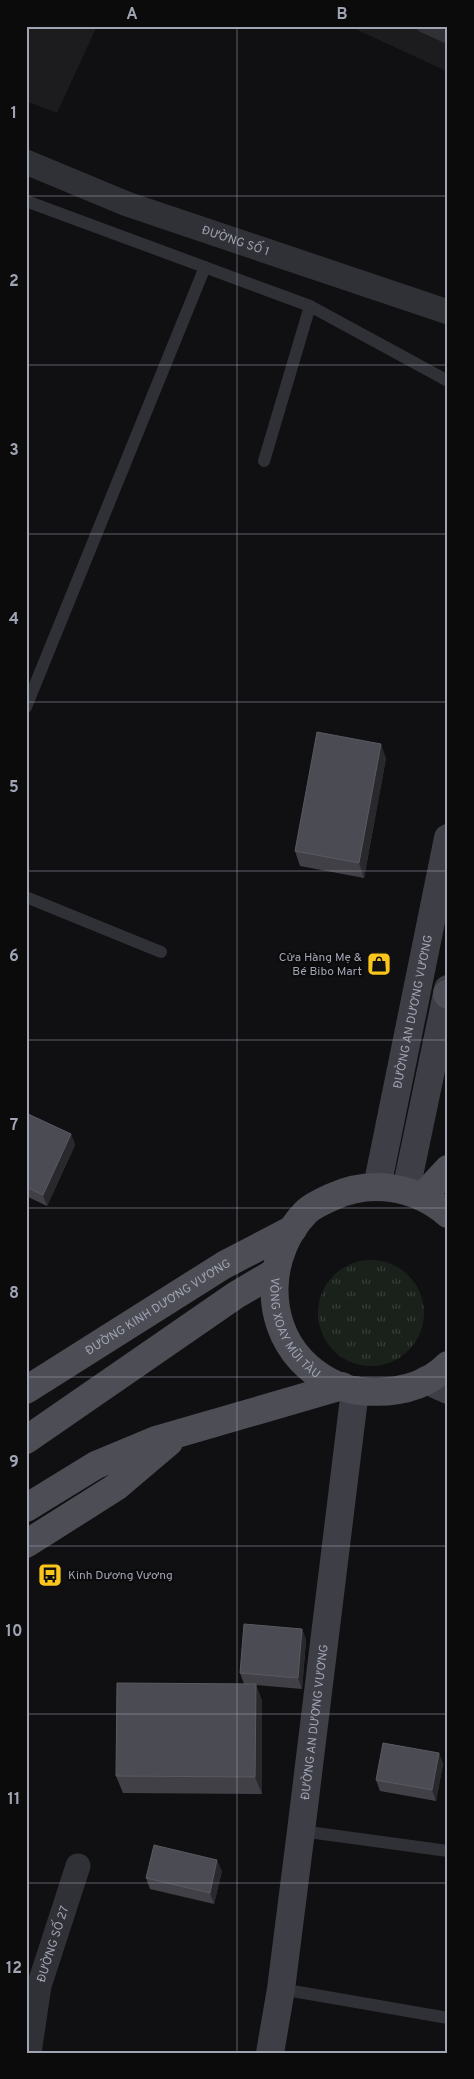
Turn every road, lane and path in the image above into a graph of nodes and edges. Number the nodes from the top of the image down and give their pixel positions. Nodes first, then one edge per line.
1 (422, 26) edge
2 (448, 38) edge
3 (26, 162) edge
4 (26, 202) edge
5 (205, 267) junction
6 (310, 306) junction
7 (448, 312) edge
8 (448, 382) edge
9 (264, 461) dead end
10 (26, 707) edge
11 (448, 838) edge
12 (26, 897) edge
13 (161, 952) dead end
14 (447, 992) edge
15 (448, 1169) edge
16 (376, 1187) junction
17 (414, 1193) junction
18 (448, 1214) edge
19 (293, 1229) junction
20 (275, 1272) junction
21 (441, 1379) edge
22 (28, 1386) edge
23 (348, 1388) junction
24 (180, 1433) junction
25 (26, 1440) edge
26 (26, 1508) edge
27 (26, 1544) edge
28 (302, 1831) junction
29 (448, 1851) edge
30 (78, 1866) dead end
31 (33, 1987) edge
32 (281, 1989) junction
33 (448, 2018) edge
34 (29, 2053) edge
35 (270, 2053) edge

1 - 2 lane
3 - 7 street, ĐƯỜNG SỐ 1
4 - 5 lane
5 - 6 lane
5 - 10 lane
6 - 8 lane
6 - 9 lane
11 - 16 main road, ĐƯỜNG AN DƯƠNG VƯƠNG
12 - 13 lane
14 - 17 main road
15 - 17 main road
16 - 17 main road, VÒNG XOAY MŨI TÀU
16 - 19 main road, VÒNG XOAY MŨI TÀU
17 - 18 main road, VÒNG XOAY MŨI TÀU
19 - 20 main road, VÒNG XOAY MŨI TÀU
19 - 22 main road, ĐƯỜNG KINH DƯƠNG VƯƠNG
20 - 23 main road, VÒNG XOAY MŨI TÀU
20 - 25 main road
21 - 23 main road, VÒNG XOAY MŨI TÀU
23 - 24 main road
23 - 28 main road, ĐƯỜNG AN DƯƠNG VƯƠNG
24 - 26 main road
24 - 27 main road
28 - 29 lane
28 - 32 main road, ĐƯỜNG AN DƯƠNG VƯƠNG
30 - 31 street, ĐƯỜNG SỐ 27
31 - 34 street, ĐƯỜNG SỐ 27
32 - 33 lane
32 - 35 main road, ĐƯỜNG AN DƯƠNG VƯƠNG

